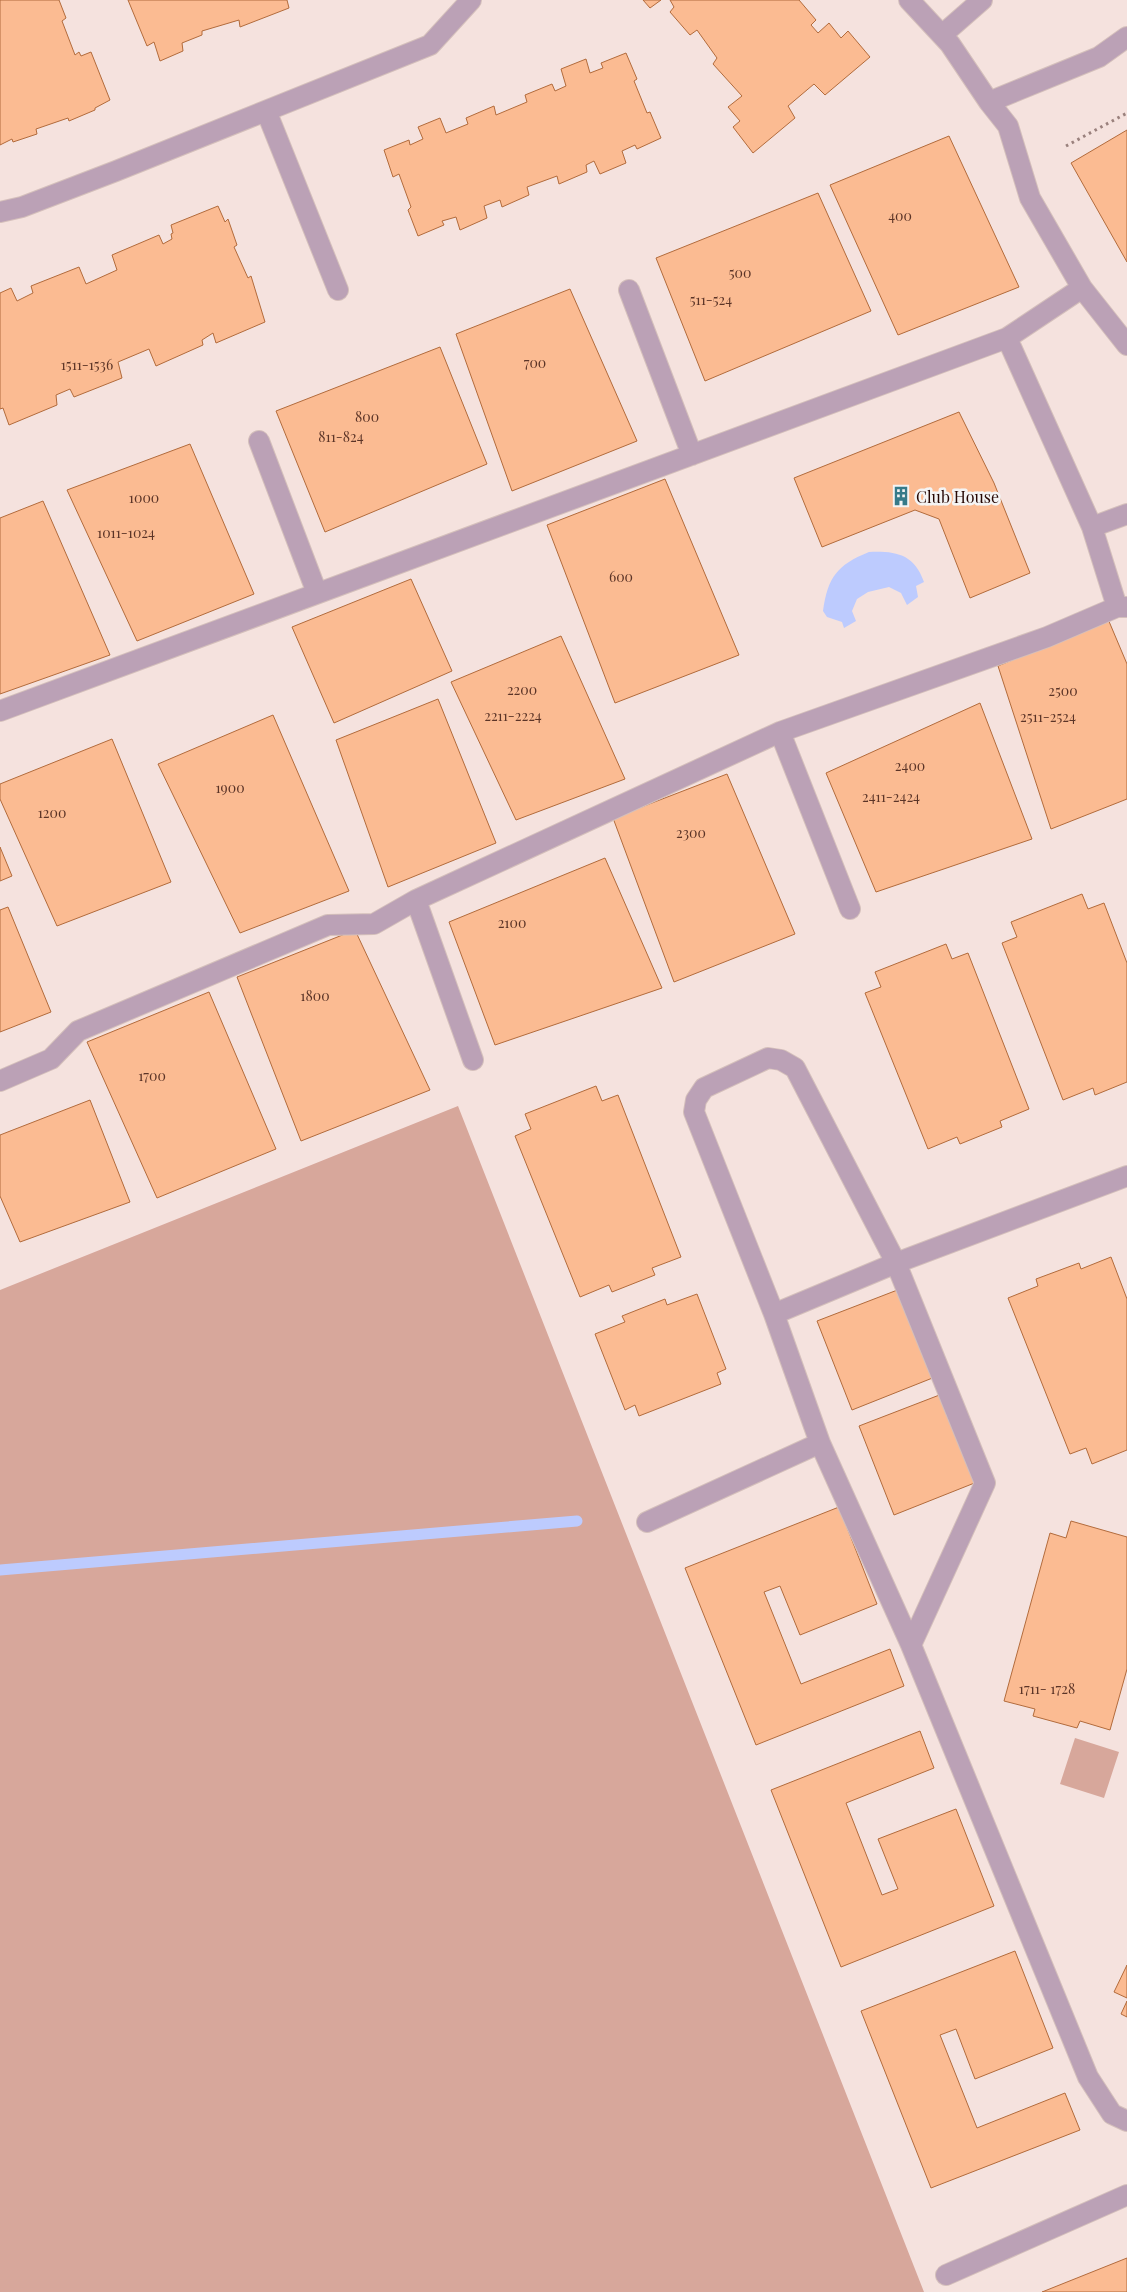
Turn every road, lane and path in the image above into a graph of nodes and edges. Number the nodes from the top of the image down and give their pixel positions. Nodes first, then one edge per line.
1 (471, 0) edge
2 (909, 0) edge
3 (982, 0) edge
4 (942, 35) junction
5 (1127, 37) edge
6 (989, 102) junction
7 (266, 113) junction
8 (1127, 113) edge
9 (1066, 146) dead end
10 (0, 212) edge
11 (1082, 288) junction
12 (338, 290) dead end
13 (629, 290) dead end
14 (1007, 338) junction
15 (1127, 345) edge
16 (259, 441) dead end
17 (692, 455) junction
18 (1127, 514) edge
19 (1092, 527) junction
20 (317, 593) junction
21 (1122, 607) edge
22 (0, 711) edge
23 (780, 732) junction
24 (416, 900) junction
25 (850, 909) dead end
26 (474, 1060) dead end
27 (0, 1081) edge
28 (1127, 1176) edge
29 (896, 1263) junction
30 (774, 1314) junction
31 (820, 1443) junction
32 (647, 1522) dead end
33 (912, 1645) junction
34 (1127, 2122) edge
35 (1127, 2195) edge
36 (946, 2275) dead end

1 - 7 lane
2 - 4 lane
3 - 4 lane
4 - 6 lane
5 - 6 lane
6 - 11 lane
7 - 10 lane
7 - 12 lane
8 - 9 path
11 - 14 lane
11 - 15 lane
13 - 17 lane
14 - 17 lane
14 - 19 lane
16 - 20 lane
17 - 20 lane
18 - 19 lane
19 - 21 lane
20 - 22 lane
21 - 23 lane
23 - 24 lane
23 - 25 lane
24 - 26 lane
24 - 27 lane
28 - 29 lane
29 - 30 lane
29 - 30 lane
29 - 33 lane
30 - 31 lane
31 - 32 lane
31 - 33 lane
33 - 34 lane
35 - 36 lane

